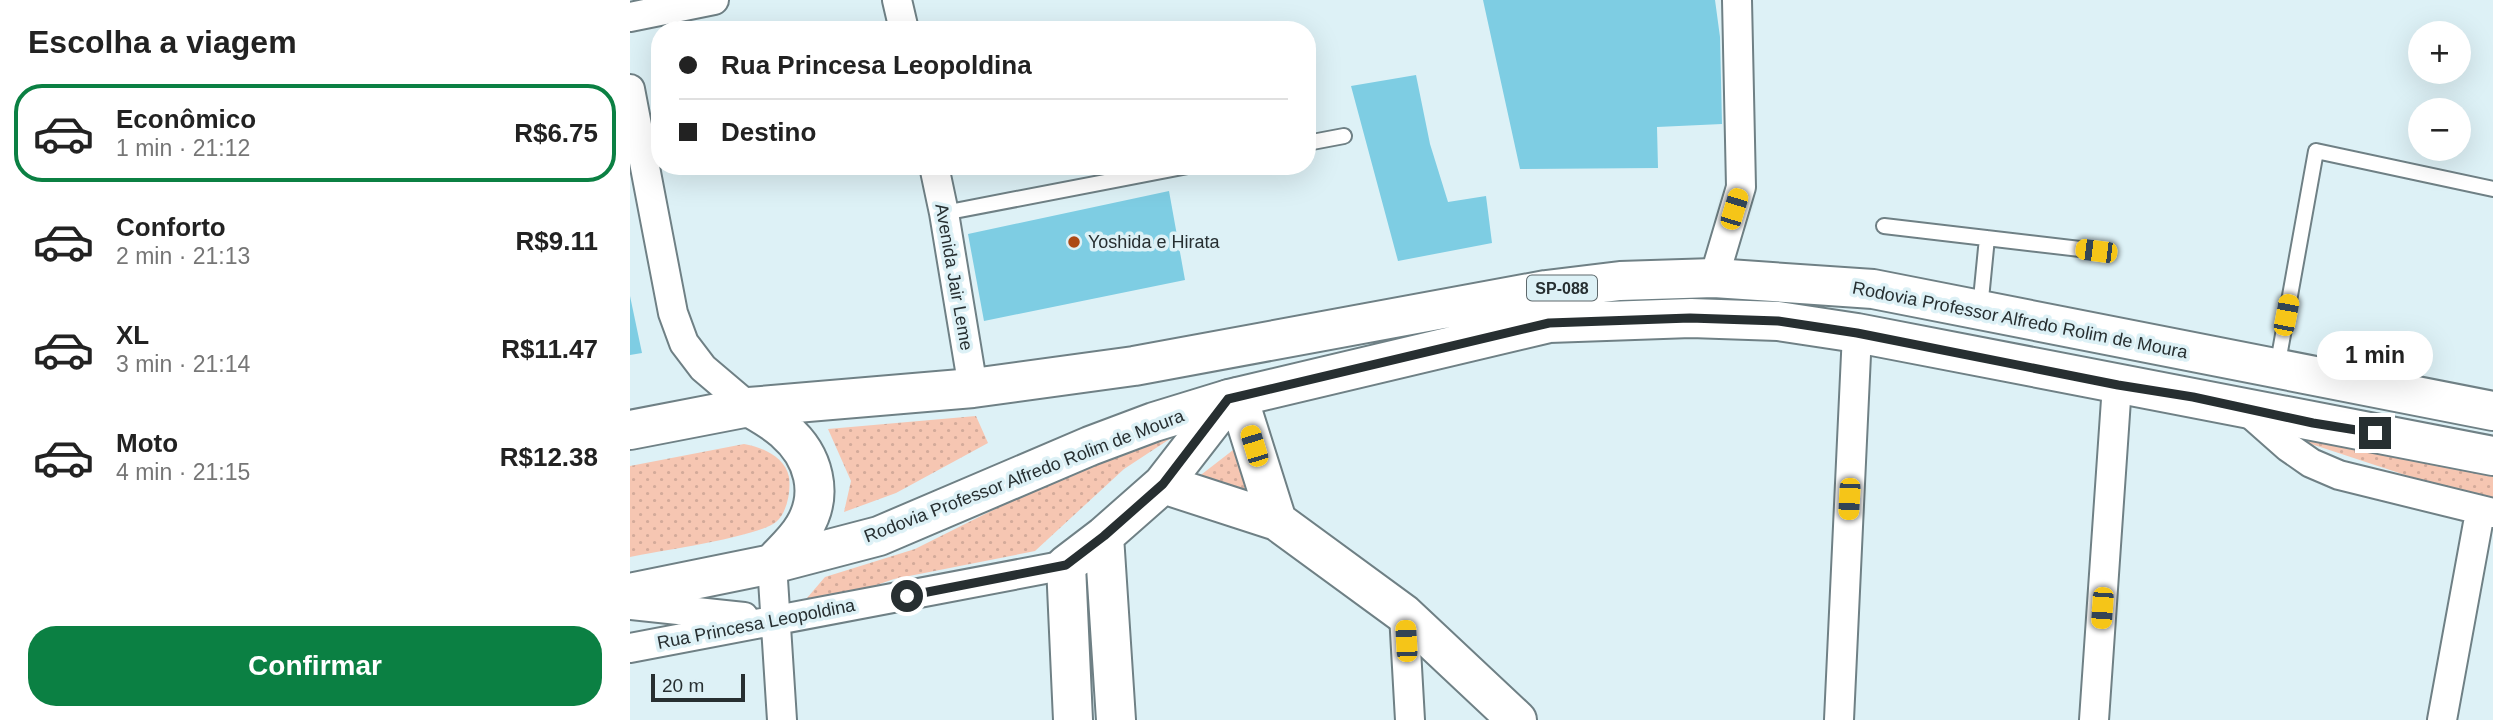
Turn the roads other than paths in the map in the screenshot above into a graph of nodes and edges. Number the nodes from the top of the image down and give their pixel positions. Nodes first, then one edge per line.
1 (714, 0) edge
2 (897, 0) edge
3 (1737, 0) edge
4 (630, 17) edge
5 (902, 21) edge
6 (630, 89) edge
7 (1344, 136) dead end
8 (1316, 141) edge
9 (936, 175) edge
10 (1141, 175) edge
11 (2493, 189) edge
12 (944, 213) junction
13 (1884, 226) dead end
14 (1987, 238) junction
15 (2096, 251) dead end
16 (1714, 278) junction
17 (1979, 310) junction
18 (1857, 333) junction
19 (2277, 369) junction
20 (2118, 385) junction
21 (973, 388) junction
22 (1233, 398) junction
23 (749, 407) junction
24 (2243, 407) junction
25 (2493, 411) edge
26 (630, 430) edge
27 (2493, 456) edge
28 (1163, 484) junction
29 (2486, 513) edge
30 (1277, 521) junction
31 (1104, 536) junction
32 (772, 564) junction
33 (1066, 565) junction
34 (630, 593) edge
35 (630, 606) edge
36 (1404, 614) junction
37 (775, 621) junction
38 (630, 648) edge
39 (782, 720) edge
40 (1073, 720) edge
41 (1116, 720) edge
42 (1410, 720) edge
43 (1517, 720) edge
44 (1839, 720) edge
45 (2094, 720) edge
46 (2442, 720) edge

1 - 4 street
2 - 5 street
3 - 16 street
6 - 23 street
7 - 8 lane
9 - 12 street, Avenida Jair Leme
10 - 12 lane
11 - 19 lane
12 - 21 street, Avenida Jair Leme
13 - 14 lane
14 - 15 lane
14 - 17 lane
16 - 17 main road, Rodovia Professor Alfredo Rolim de Moura / SP-088
16 - 21 main road, Rodovia Professor Alfredo Rolim de Moura / SP-088
17 - 19 main road, Rodovia Professor Alfredo Rolim de Moura / SP-088
18 - 20 main road, Rodovia Professor Alfredo Rolim de Moura / SP-088
18 - 22 main road, Rodovia Professor Alfredo Rolim de Moura / SP-088
18 - 44 street
19 - 25 main road, Rodovia Professor Alfredo Rolim de Moura / SP-088
20 - 24 main road, Rodovia Professor Alfredo Rolim de Moura / SP-088
20 - 45 street
21 - 23 main road, Rodovia Professor Alfredo Rolim de Moura / SP-088
22 - 28 main road, Rua Princesa Leopoldina
22 - 30 main road
22 - 32 main road, Rodovia Professor Alfredo Rolim de Moura / SP-088
23 - 26 main road, Rodovia Professor Alfredo Rolim de Moura / SP-088
23 - 32 main road
24 - 27 main road, Rodovia Professor Alfredo Rolim de Moura / SP-088
24 - 29 street
28 - 30 main road
28 - 31 main road, Rua Princesa Leopoldina
29 - 46 street
30 - 36 main road
31 - 33 main road, Rua Princesa Leopoldina
31 - 41 main road
32 - 34 main road, Rodovia Professor Alfredo Rolim de Moura / SP-088
32 - 37 street
33 - 37 street, Rua Princesa Leopoldina
33 - 40 main road
35 - 37 street
36 - 42 street
36 - 43 main road
37 - 38 street, Rua Princesa Leopoldina
37 - 39 street

